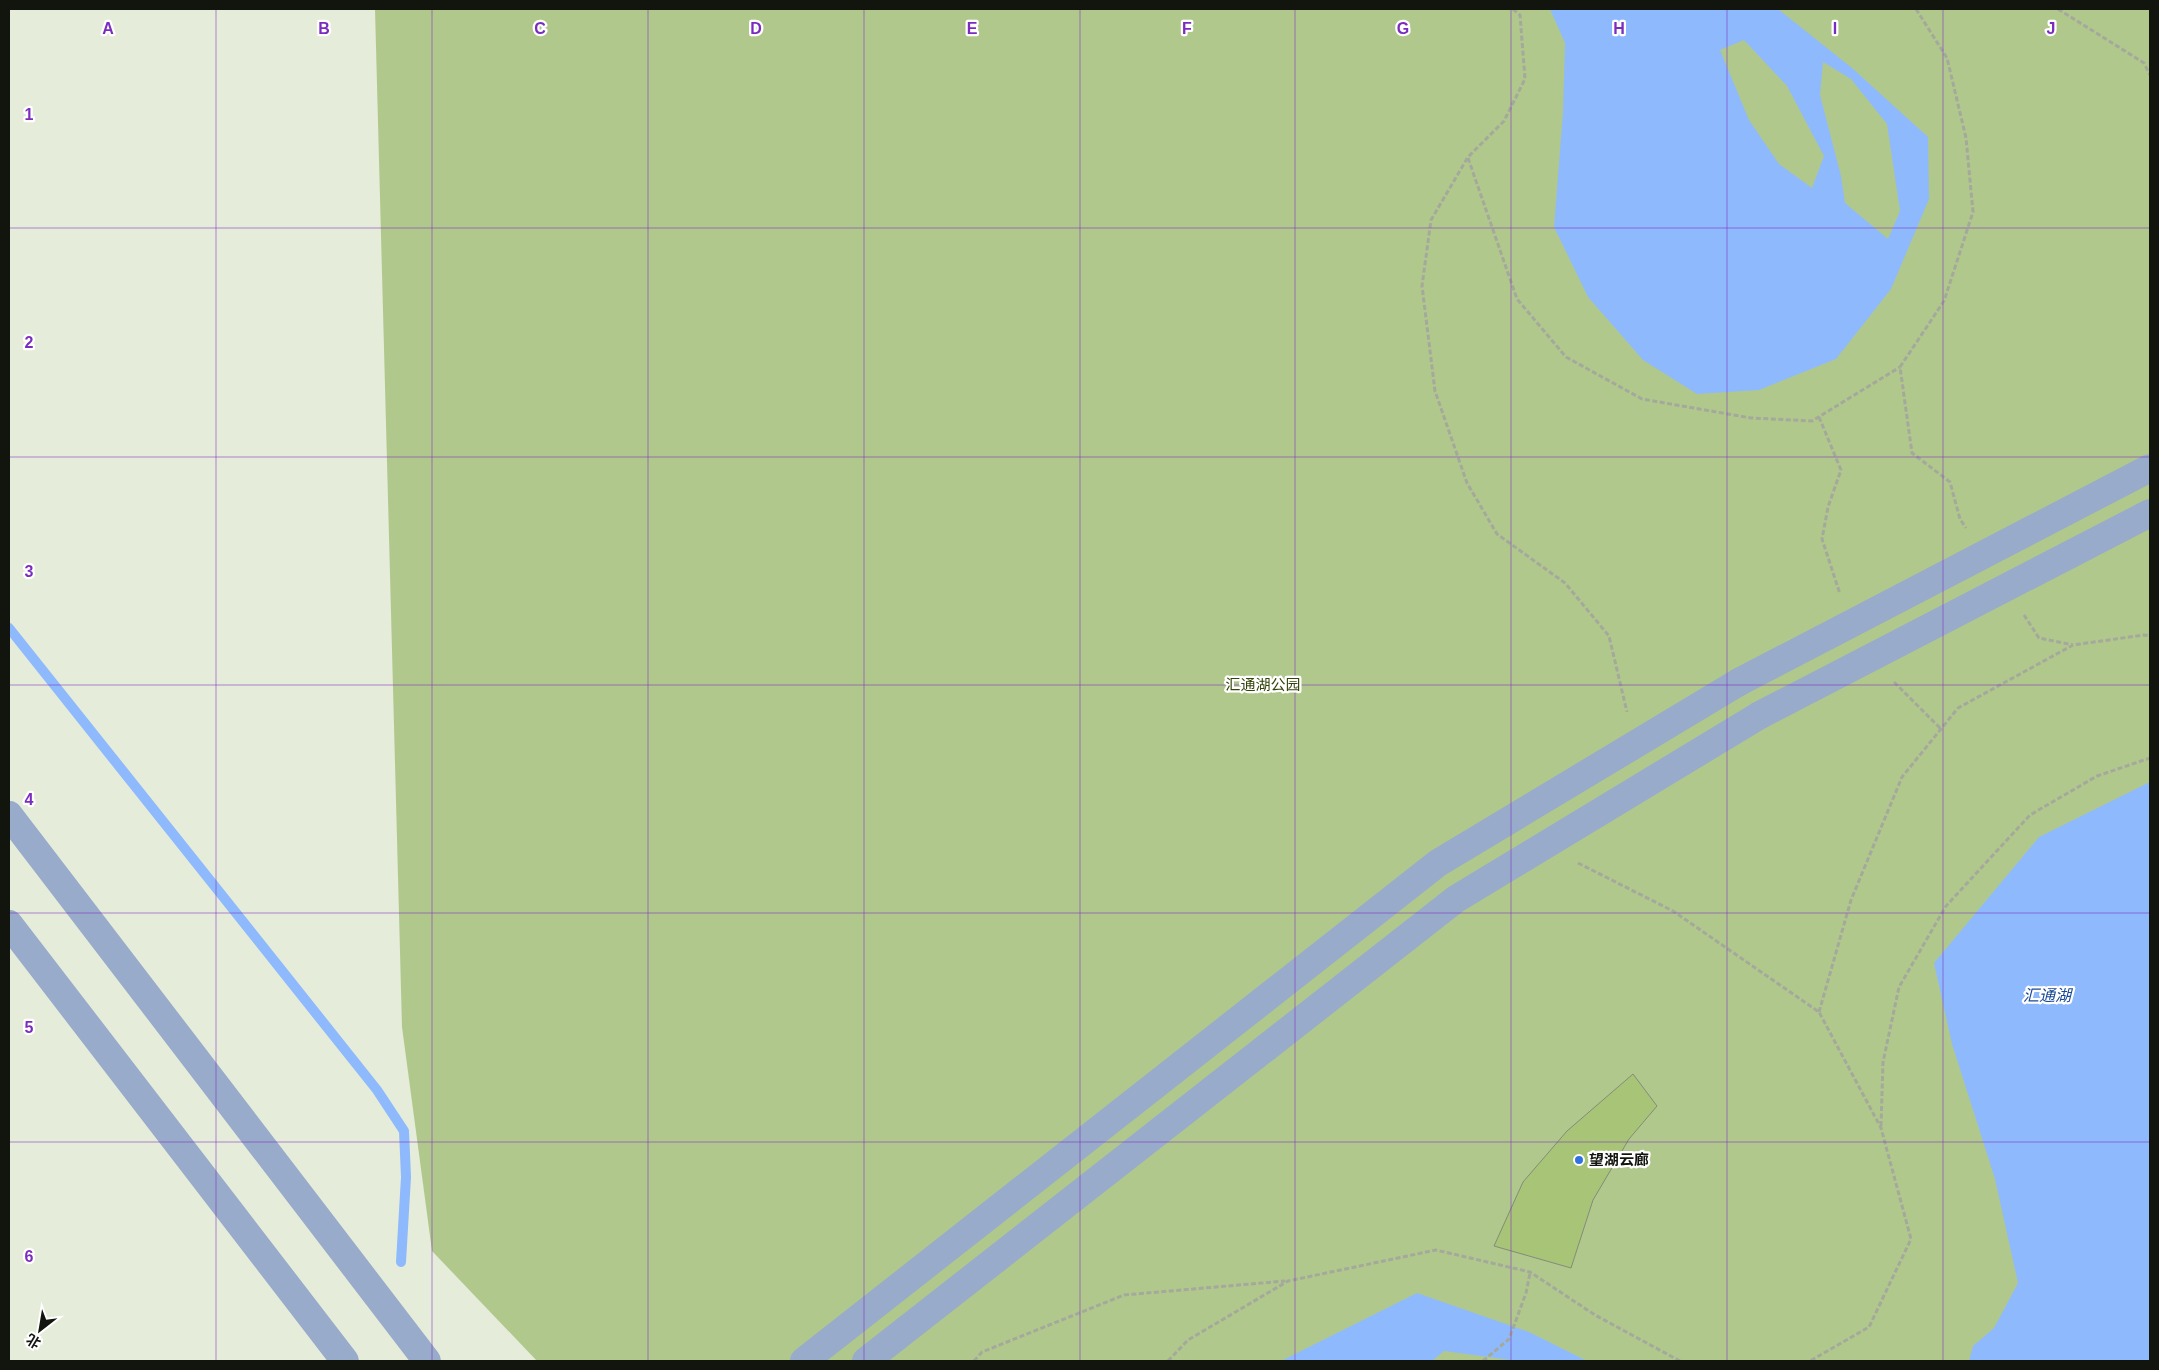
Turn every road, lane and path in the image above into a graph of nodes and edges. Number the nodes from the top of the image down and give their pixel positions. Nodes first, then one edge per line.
1 (1513, 9) edge
2 (1916, 9) edge
3 (2058, 9) edge
4 (2150, 75) edge
5 (1468, 157) junction
6 (1900, 367) junction
7 (2150, 468) edge
8 (2150, 513) edge
9 (1970, 535) dead end
10 (2023, 614) dead end
11 (2150, 636) edge
12 (2073, 644) junction
13 (1635, 745) junction
14 (2150, 758) edge
15 (9, 815) edge
16 (1544, 845) junction
17 (9, 924) edge
18 (1820, 1012) junction
19 (1881, 1128) junction
20 (1530, 1272) junction
21 (1288, 1281) junction
22 (345, 1361) edge
23 (427, 1361) edge
24 (804, 1361) edge
25 (866, 1361) edge
26 (974, 1361) edge
27 (1168, 1361) edge
28 (1483, 1361) edge
29 (1680, 1361) edge
30 (1810, 1361) edge

1 - 5 path
2 - 6 path
3 - 4 path
5 - 6 path
5 - 13 path
6 - 9 path
7 - 13 street, bridge
8 - 16 street, bridge
10 - 12 path
11 - 12 path
12 - 18 path
13 - 24 street
14 - 19 path
15 - 23 street
16 - 18 path
16 - 25 street
17 - 22 street
18 - 19 path
19 - 30 path
20 - 21 path
20 - 28 path
20 - 29 path
21 - 26 path
21 - 27 path

